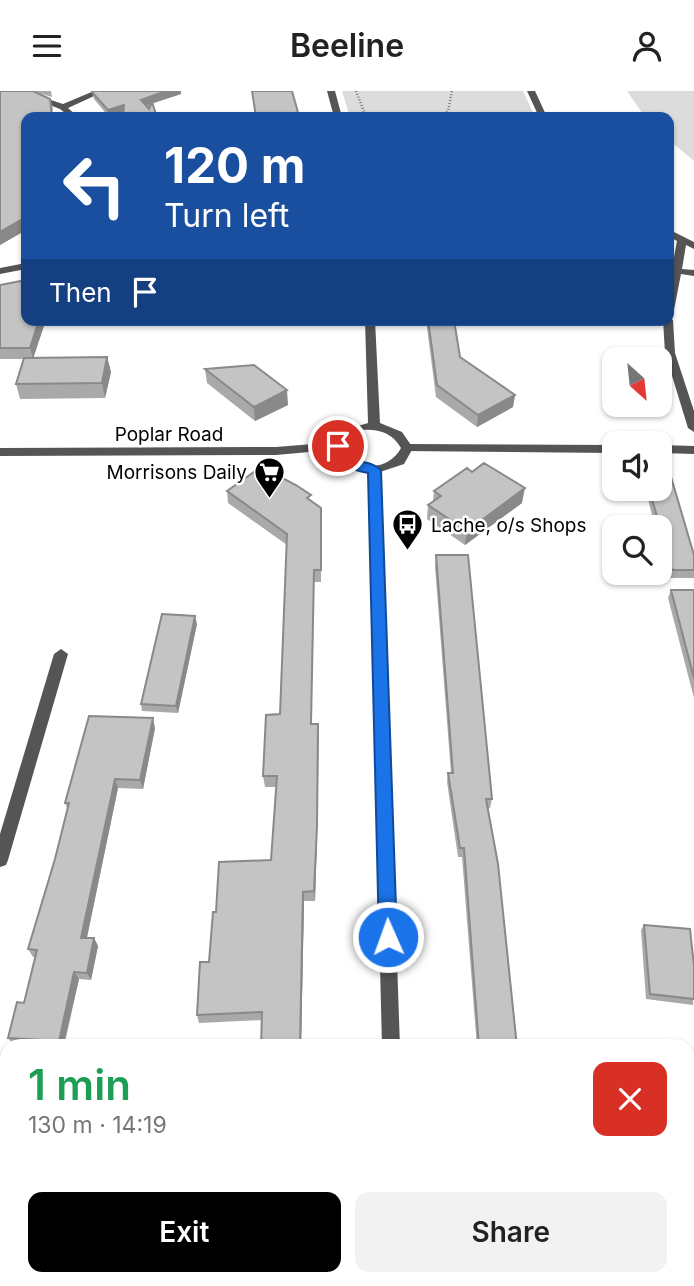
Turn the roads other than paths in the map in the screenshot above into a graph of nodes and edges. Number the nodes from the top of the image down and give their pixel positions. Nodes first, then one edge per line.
1 (17, 91) edge
2 (102, 91) edge
3 (331, 91) edge
4 (531, 91) edge
5 (62, 107) junction
6 (68, 112) edge
7 (337, 112) edge
8 (541, 112) edge
9 (674, 236) edge
10 (682, 241) junction
11 (694, 246) edge
12 (674, 262) edge
13 (21, 267) edge
14 (674, 270) edge
15 (0, 271) edge
16 (694, 273) edge
17 (370, 326) edge
18 (668, 326) edge
19 (374, 426) junction
20 (694, 428) edge
21 (338, 446) junction
22 (407, 447) junction
23 (602, 449) edge
24 (672, 449) edge
25 (694, 450) edge
26 (0, 452) edge
27 (374, 470) junction
28 (61, 654) dead end
29 (0, 860) edge
30 (391, 1039) edge

1 - 5 street
2 - 5 street
3 - 7 street
4 - 8 street
5 - 6 street
9 - 10 street
10 - 11 street
10 - 12 street
13 - 15 street
14 - 16 street
17 - 19 street
18 - 20 street
19 - 21 street
19 - 22 street
21 - 26 street, Poplar Road
21 - 27 street
22 - 23 street
22 - 27 street
24 - 25 street
27 - 30 street
28 - 29 street

